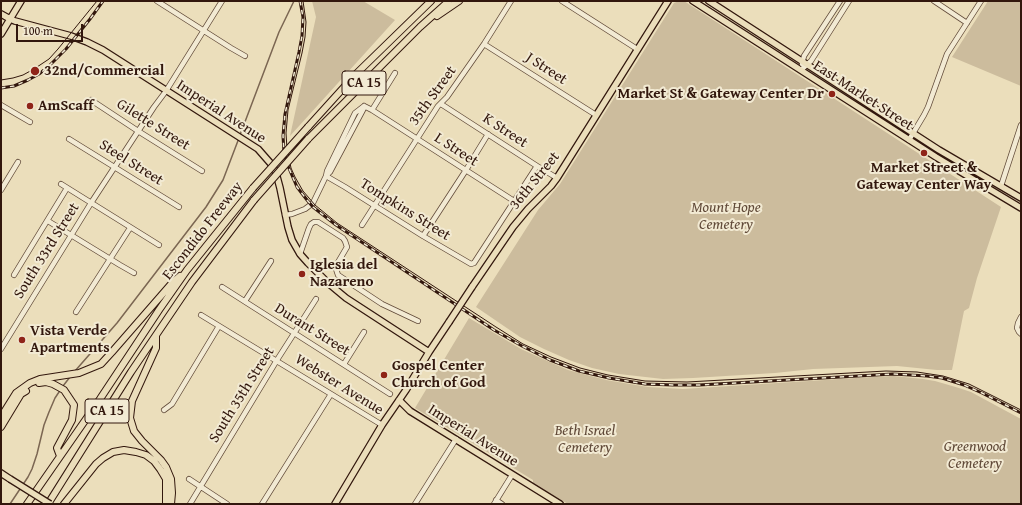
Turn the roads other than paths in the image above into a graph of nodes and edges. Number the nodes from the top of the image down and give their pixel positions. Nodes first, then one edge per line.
1 (21, 1) edge
2 (157, 1) edge
3 (222, 1) edge
4 (431, 1) edge
5 (449, 1) edge
6 (459, 1) edge
7 (511, 1) edge
8 (562, 1) edge
9 (668, 1) edge
10 (693, 1) edge
11 (709, 1) edge
12 (840, 1) edge
13 (849, 1) edge
14 (934, 1) edge
15 (981, 1) edge
16 (1, 14) edge
17 (10, 19) junction
18 (967, 23) junction
19 (420, 27) junction
20 (203, 30) junction
21 (1, 34) edge
22 (484, 44) junction
23 (637, 49) junction
24 (245, 56) dead end
25 (805, 64) junction
26 (801, 70) junction
27 (395, 73) dead end
28 (166, 91) junction
29 (91, 100) dead end
30 (1, 104) edge
31 (441, 104) junction
32 (372, 110) junction
33 (596, 115) junction
34 (30, 122) dead end
35 (1021, 124) edge
36 (138, 131) junction
37 (913, 133) junction
38 (488, 134) junction
39 (69, 138) dead end
40 (417, 138) junction
41 (909, 140) junction
42 (18, 162) dead end
43 (944, 162) junction
44 (537, 166) junction
45 (115, 167) junction
46 (202, 170) dead end
47 (466, 170) junction
48 (326, 176) junction
49 (557, 178) junction
50 (61, 184) dead end
51 (1001, 186) junction
52 (67, 188) junction
53 (1, 190) edge
54 (1021, 198) edge
55 (514, 201) junction
56 (91, 203) junction
57 (374, 205) junction
58 (179, 207) dead end
59 (1021, 208) edge
60 (285, 215) junction
61 (48, 221) junction
62 (362, 226) dead end
63 (130, 228) junction
64 (71, 234) junction
65 (423, 236) junction
66 (159, 245) dead end
67 (300, 254) junction
68 (111, 259) junction
69 (271, 260) dead end
70 (471, 264) joint
71 (188, 270) junction
72 (134, 273) dead end
73 (14, 275) dead end
74 (222, 287) dead end
75 (316, 298) dead end
76 (245, 301) junction
77 (76, 312) dead end
78 (201, 314) dead end
79 (1020, 318) edge
80 (418, 321) dead end
81 (219, 326) junction
82 (364, 332) dead end
83 (294, 334) junction
84 (1021, 334) edge
85 (156, 336) junction
86 (1, 349) edge
87 (429, 352) junction
88 (277, 360) junction
89 (344, 364) junction
90 (331, 394) junction
91 (390, 394) dead end
92 (399, 400) junction
93 (164, 410) dead end
94 (1, 417) edge
95 (382, 425) junction
96 (1, 427) edge
97 (456, 439) junction
98 (60, 456) junction
99 (1, 473) edge
100 (512, 475) junction
101 (189, 479) dead end
102 (200, 486) junction
103 (495, 502) edge
104 (27, 504) edge
105 (49, 504) edge
106 (64, 504) edge
107 (166, 504) edge
108 (172, 504) edge
109 (190, 504) edge
110 (228, 504) edge
111 (262, 504) edge
112 (335, 504) edge
113 (415, 504) edge
114 (502, 504) edge
115 (560, 504) edge

1 - 17 main road
2 - 20 street
3 - 20 street, South 33rd Street
4 - 71 highway, Escondido Freeway / CA 15, bridge
5 - 19 highway, Escondido Freeway / CA 15
6 - 19 highway
7 - 22 street, 35th Street
8 - 23 street
9 - 23 main road, 36th Street
10 - 26 main road, East Market Street
11 - 25 main road, East Market Street
12 - 25 street
13 - 25 street
14 - 18 street
15 - 18 street
16 - 17 main road, Imperial Avenue
17 - 21 main road
17 - 28 main road, Imperial Avenue
18 - 37 street
19 - 85 highway, Escondido Freeway / CA 15, bridge
20 - 24 street
20 - 28 street, South 33rd Street
22 - 31 street, 35th Street
22 - 33 street, J Street
23 - 33 main road, 36th Street
25 - 26 street
25 - 37 main road, East Market Street
26 - 41 main road, East Market Street
27 - 32 street
28 - 36 street, South 33rd Street
28 - 60 main road, Imperial Avenue
29 - 36 street, Gilette Street
30 - 34 street
31 - 38 street, K Street
31 - 40 street, 35th Street
32 - 40 street, L Street
32 - 48 street, L Street
33 - 49 main road, 36th Street
35 - 51 street
36 - 45 street, South 33rd Street
36 - 46 street, Gilette Street
37 - 41 street
37 - 51 main road, East Market Street
38 - 44 street, K Street
38 - 47 street
39 - 45 street, Steel Street
40 - 47 street, L Street
40 - 57 street, 35th Street
41 - 43 main road, East Market Street
42 - 53 street
43 - 51 main road
43 - 59 main road, East Market Street
44 - 49 street, K Street
44 - 55 street, 36th Street
45 - 56 street, South 33rd Street
45 - 58 street, Steel Street
47 - 55 street, L Street
47 - 65 street
48 - 57 street, Tompkins Street
48 - 60 street
49 - 87 main road, 36th Street, bridge
50 - 52 street
51 - 54 main road, East Market Street
52 - 56 street
52 - 61 street
55 - 70 street, 36th Street
56 - 63 street
56 - 64 street, South 33rd Street
57 - 62 street, 35th Street
57 - 65 street, Tompkins Street
60 - 67 main road, Imperial Avenue
61 - 64 street
61 - 73 street
63 - 66 street
63 - 68 street
64 - 68 street
64 - 86 street, South 33rd Street
65 - 70 street, Tompkins Street
67 - 80 street
67 - 87 main road, Imperial Avenue
68 - 72 street
68 - 77 street
69 - 76 street
71 - 94 highway
71 - 98 highway, Escondido Freeway / CA 15
74 - 76 street, Durant Street
75 - 83 street, South 35th Street
76 - 83 street, Durant Street
78 - 81 street, Webster Avenue
79 - 84 street
81 - 88 street, Webster Avenue
81 - 93 street
82 - 89 street
83 - 88 street, South 35th Street
83 - 89 street, Durant Street
85 - 105 highway, Escondido Freeway / CA 15
85 - 108 highway
87 - 92 main road
88 - 90 street, Webster Avenue
88 - 102 street, South 35th Street
89 - 91 street, Durant Street
90 - 95 street, Webster Avenue
90 - 111 street
92 - 95 main road
92 - 97 main road, Imperial Avenue
95 - 112 main road
96 - 98 highway
97 - 100 main road, Imperial Avenue
97 - 113 street
98 - 104 highway, Escondido Freeway / CA 15
99 - 105 main road, bridge
100 - 103 street
100 - 115 main road, Imperial Avenue
101 - 102 street
102 - 109 street, South 35th Street
102 - 110 street
103 - 114 street
106 - 107 highway

